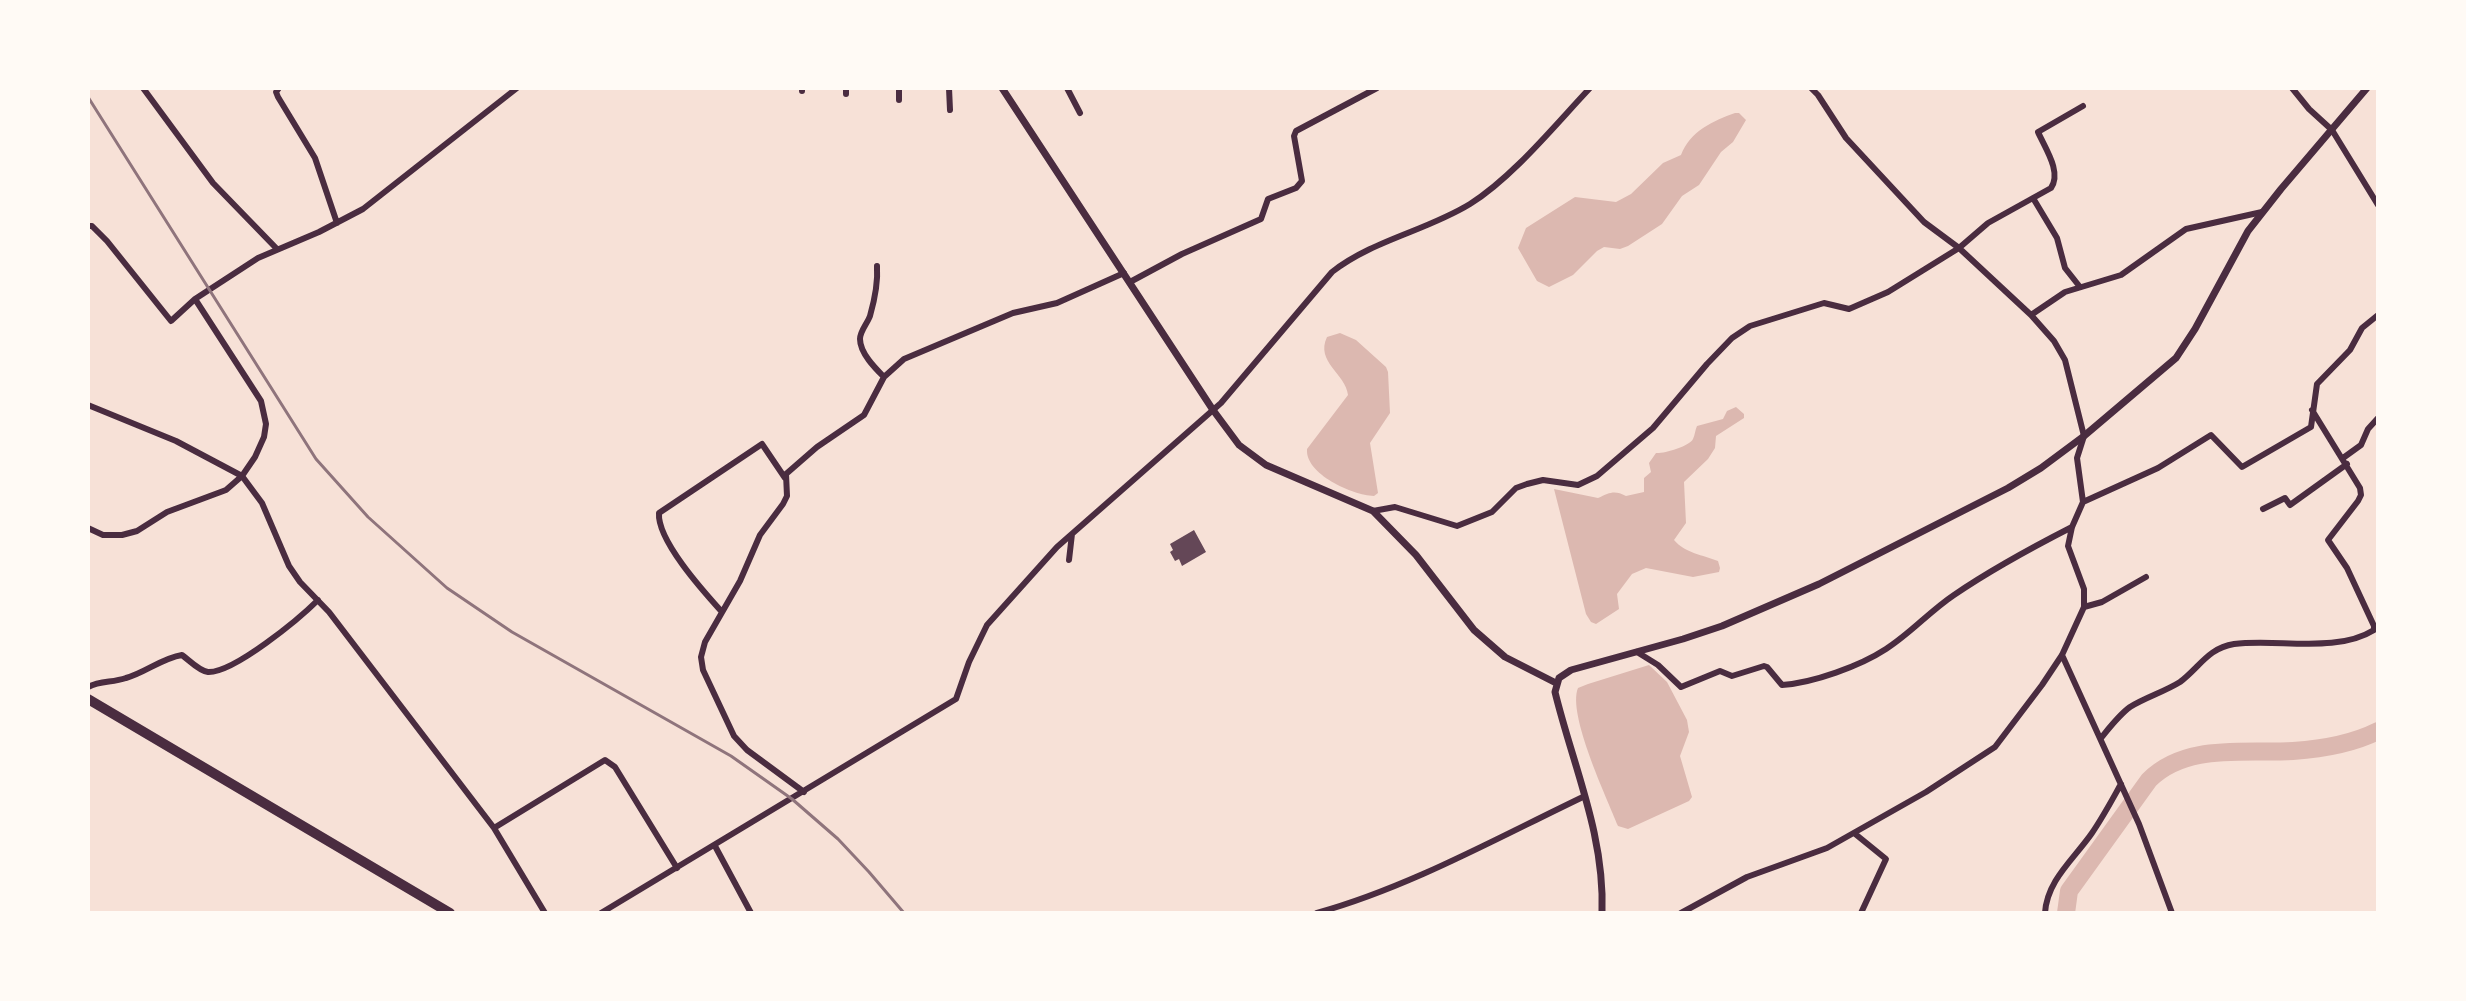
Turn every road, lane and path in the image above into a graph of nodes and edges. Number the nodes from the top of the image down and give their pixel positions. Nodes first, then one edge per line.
1 (143, 88) edge
2 (279, 88) edge
3 (517, 88) edge
4 (899, 88) edge
5 (949, 88) edge
6 (1004, 88) edge
7 (1067, 88) edge
8 (1377, 88) edge
9 (1590, 88) edge
10 (1811, 88) edge
11 (1826, 88) edge
12 (2292, 88) edge
13 (2367, 88) edge
14 (1818, 95) junction
15 (899, 100) dead end
16 (2083, 106) dead end
17 (950, 110) dead end
18 (1080, 113) dead end
19 (2332, 130) junction
20 (2033, 198) junction
21 (2378, 205) edge
22 (2262, 212) junction
23 (337, 223) junction
24 (88, 226) edge
25 (1959, 248) junction
26 (277, 249) junction
27 (877, 266) dead end
28 (1124, 273) junction
29 (1130, 282) junction
30 (2080, 287) junction
31 (198, 298) junction
32 (2031, 315) junction
33 (2378, 315) edge
34 (884, 377) junction
35 (88, 405) edge
36 (1213, 410) junction
37 (2312, 410) junction
38 (2378, 418) edge
39 (2084, 436) junction
40 (2345, 461) junction
41 (242, 476) junction
42 (785, 478) junction
43 (2083, 502) junction
44 (2263, 509) dead end
45 (1373, 511) junction
46 (2072, 527) junction
47 (88, 528) edge
48 (1072, 534) junction
49 (1069, 560) dead end
50 (2146, 577) dead end
51 (318, 600) junction
52 (2084, 607) junction
53 (722, 612) junction
54 (1637, 652) junction
55 (2062, 655) junction
56 (1556, 683) junction
57 (88, 687) edge
58 (88, 699) edge
59 (2101, 738) junction
60 (2123, 787) junction
61 (804, 792) junction
62 (1585, 796) junction
63 (494, 828) junction
64 (1854, 833) junction
65 (715, 846) junction
66 (677, 868) junction
67 (450, 913) edge
68 (545, 913) edge
69 (601, 913) edge
70 (751, 913) edge
71 (1317, 913) edge
72 (1602, 913) edge
73 (1681, 913) edge
74 (1861, 913) edge
75 (2045, 913) edge
76 (2172, 913) edge

1 - 26 street
2 - 23 street
3 - 23 street
4 - 15 street
5 - 17 street
6 - 28 street
7 - 18 street
8 - 29 street
9 - 36 street
10 - 14 street
11 - 14 street
12 - 19 street
13 - 19 street
14 - 25 street
16 - 20 street
19 - 21 street
19 - 22 street
20 - 25 street
20 - 30 street
22 - 30 street
22 - 39 street
23 - 26 street
24 - 31 street
25 - 32 street
25 - 45 street
26 - 31 street
27 - 34 street
28 - 29 street
28 - 34 street
29 - 36 street
30 - 32 street
31 - 41 street
32 - 39 street
33 - 37 street
34 - 42 street
35 - 41 street
36 - 45 street
36 - 48 street
37 - 40 street
37 - 43 street
38 - 40 street
39 - 43 street
39 - 54 street
40 - 44 street
40 - 59 street
41 - 47 street
41 - 51 street
42 - 53 street
42 - 53 street
43 - 46 street
45 - 56 street
46 - 52 street
46 - 54 street
48 - 49 street
48 - 61 street
50 - 52 street
51 - 57 street
51 - 63 street
52 - 55 street
53 - 61 street
54 - 56 street
55 - 59 street
55 - 64 street
56 - 62 street
58 - 67 highway
59 - 60 street
60 - 75 street
60 - 76 street
61 - 65 street
62 - 71 street
62 - 72 street
63 - 66 street
63 - 68 street
64 - 73 street
64 - 74 street
65 - 66 street
65 - 70 street
66 - 69 street

